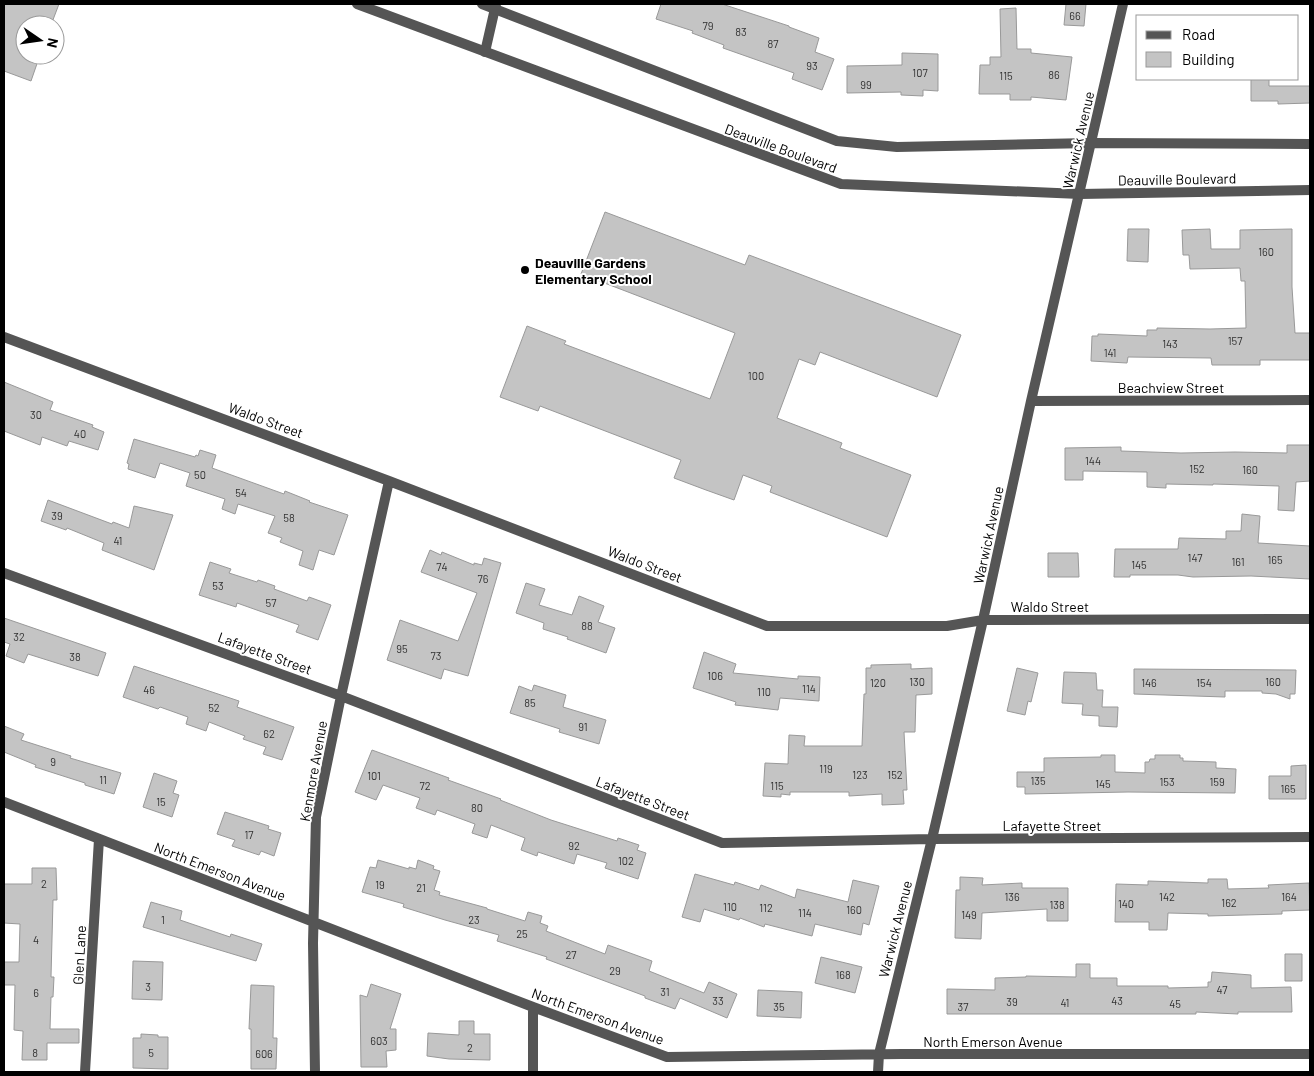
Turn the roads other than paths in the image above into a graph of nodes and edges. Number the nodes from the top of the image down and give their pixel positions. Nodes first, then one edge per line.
1 (357, 4) edge
2 (482, 4) edge
3 (1123, 4) edge
4 (495, 6) edge
5 (485, 52) junction
6 (1091, 144) junction
7 (1310, 144) edge
8 (1310, 190) edge
9 (1080, 194) junction
10 (4, 337) edge
11 (1310, 400) edge
12 (1031, 401) junction
13 (389, 481) junction
14 (4, 573) edge
15 (1310, 619) edge
16 (983, 620) junction
17 (341, 696) junction
18 (4, 802) edge
19 (1310, 837) edge
20 (100, 839) junction
21 (932, 839) junction
22 (314, 923) junction
23 (533, 1007) junction
24 (879, 1054) junction
25 (1310, 1054) edge
26 (85, 1072) edge
27 (315, 1072) edge
28 (533, 1072) edge
29 (878, 1072) edge

1 - 5 street, Deauville Boulevard
2 - 4 street, Deauville Boulevard
3 - 6 street, Warwick Avenue
4 - 5 street
4 - 6 street, Deauville Boulevard
5 - 9 street, Deauville Boulevard
6 - 7 street, Deauville Boulevard
6 - 9 street, Warwick Avenue
8 - 9 street, Deauville Boulevard
9 - 12 street, Warwick Avenue
10 - 13 street, Waldo Street
11 - 12 street, Beachview Street
12 - 16 street, Warwick Avenue
13 - 16 street, Waldo Street
13 - 17 street, Kenmore Avenue
14 - 17 street, Lafayette Street
15 - 16 street, Waldo Street
16 - 21 street, Warwick Avenue
17 - 21 street, Lafayette Street
17 - 22 street, Kenmore Avenue
18 - 20 street, North Emerson Avenue
19 - 21 street, Lafayette Street
20 - 22 street, North Emerson Avenue
20 - 26 street, Glen Lane
21 - 24 street, Warwick Avenue
22 - 23 street, North Emerson Avenue
22 - 27 street, Kenmore Avenue
23 - 24 street, North Emerson Avenue
23 - 28 street
24 - 25 street, North Emerson Avenue
24 - 29 street, Warwick Avenue

